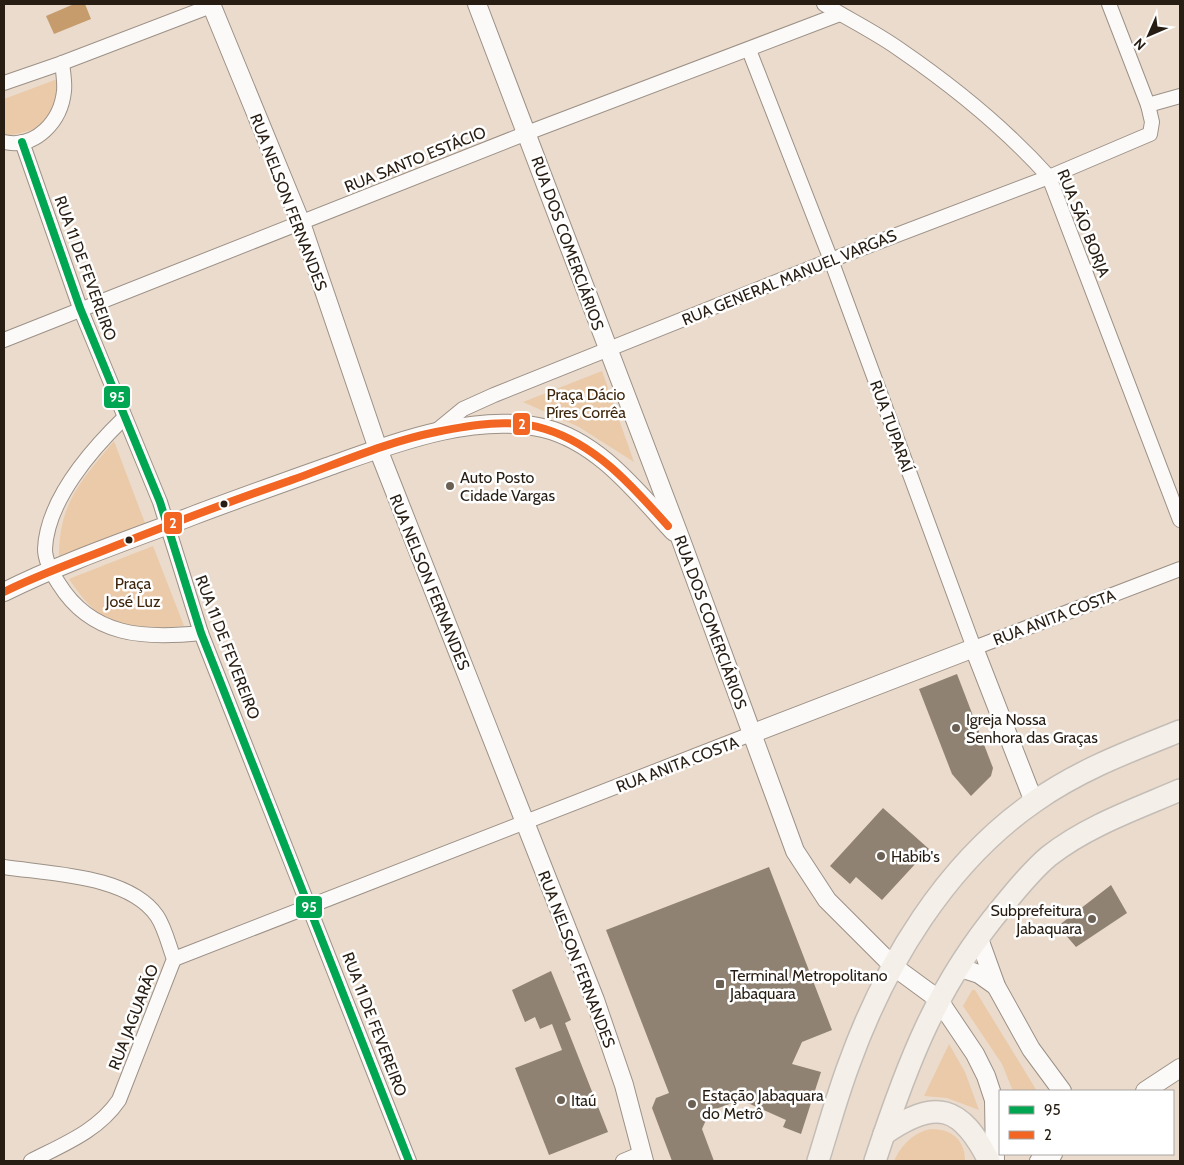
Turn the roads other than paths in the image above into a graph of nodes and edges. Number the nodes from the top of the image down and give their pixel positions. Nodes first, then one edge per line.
1 (477, 4) edge
2 (824, 4) edge
3 (1109, 4) edge
4 (211, 5) edge
5 (840, 14) junction
6 (749, 50) junction
7 (62, 63) junction
8 (4, 83) edge
9 (1180, 96) edge
10 (1148, 105) junction
11 (527, 133) junction
12 (4, 142) edge
13 (22, 142) junction
14 (1049, 177) junction
15 (301, 223) junction
16 (831, 260) junction
17 (80, 308) junction
18 (4, 340) edge
19 (608, 350) junction
20 (124, 418) junction
21 (435, 432) junction
22 (378, 449) junction
23 (1180, 520) edge
24 (168, 525) junction
25 (681, 540) junction
26 (1180, 569) edge
27 (51, 571) junction
28 (4, 592) edge
29 (201, 633) junction
30 (974, 648) junction
31 (1180, 731) edge
32 (752, 734) junction
33 (1180, 790) edge
34 (1034, 802) junction
35 (525, 823) junction
36 (4, 867) edge
37 (310, 906) junction
38 (978, 936) junction
39 (174, 959) junction
40 (894, 966) junction
41 (957, 967) junction
42 (996, 986) junction
43 (938, 999) junction
44 (1180, 1068) edge
45 (1061, 1090) edge
46 (1147, 1090) edge
47 (884, 1134) junction
48 (407, 1155) edge
49 (1051, 1155) edge
50 (643, 1157) edge
51 (31, 1161) edge
52 (417, 1161) edge
53 (623, 1161) edge
54 (818, 1161) edge
55 (875, 1161) edge
56 (989, 1161) edge
57 (995, 1161) edge
58 (1039, 1161) edge

1 - 11 street, RUA DOS COMERCIÁRIOS
2 - 5 street, RUA SÃO BORJA
3 - 10 street
4 - 7 street
4 - 15 street, RUA NELSON FERNANDES
5 - 6 street, RUA SANTO ESTÁCIO
5 - 14 street, RUA SÃO BORJA
6 - 11 street, RUA SANTO ESTÁCIO
6 - 16 street, RUA TUPARAÍ
7 - 8 street
7 - 13 street
9 - 10 street
10 - 14 street, RUA GENERAL MANUEL VARGAS
11 - 15 street, RUA SANTO ESTÁCIO
11 - 19 street, RUA DOS COMERCIÁRIOS
12 - 13 street
13 - 17 street, RUA 11 DE FEVEREIRO
14 - 16 street, RUA GENERAL MANUEL VARGAS
14 - 23 street, RUA SÃO BORJA
15 - 17 street, RUA SANTO ESTÁCIO
15 - 22 street, RUA NELSON FERNANDES
16 - 19 street, RUA GENERAL MANUEL VARGAS
16 - 30 street, RUA TUPARAÍ
17 - 18 street, RUA SANTO ESTÁCIO
17 - 20 street, RUA 11 DE FEVEREIRO
19 - 21 street, RUA GENERAL MANUEL VARGAS
19 - 25 street, RUA DOS COMERCIÁRIOS
20 - 24 street, RUA 11 DE FEVEREIRO
20 - 27 street
21 - 22 street
21 - 25 street
22 - 24 street
22 - 35 street, RUA NELSON FERNANDES
24 - 27 street
24 - 29 street, RUA 11 DE FEVEREIRO
25 - 32 street, RUA DOS COMERCIÁRIOS
26 - 30 street, RUA ANITA COSTA
27 - 28 street
27 - 29 street
29 - 37 street, RUA 11 DE FEVEREIRO
30 - 32 street, RUA ANITA COSTA
30 - 34 street, RUA TUPARAÍ
31 - 34 main road
32 - 35 street, RUA ANITA COSTA
32 - 40 street, RUA DOS COMERCIÁRIOS
33 - 38 main road
34 - 40 main road
35 - 37 street, RUA ANITA COSTA
35 - 50 street, RUA NELSON FERNANDES
36 - 39 street, RUA JAGUARÃO
37 - 39 street, RUA ANITA COSTA
37 - 48 street, RUA 11 DE FEVEREIRO
38 - 41 main road
38 - 42 street
39 - 51 street, RUA JAGUARÃO
40 - 43 street, RUA DOS COMERCIÁRIOS
40 - 54 main road
41 - 42 street
41 - 43 main road
42 - 45 street
43 - 47 main road
43 - 57 street, RUA DOS COMERCIÁRIOS
44 - 46 street
47 - 55 main road
47 - 56 main road
48 - 52 street
49 - 58 street
50 - 53 street

